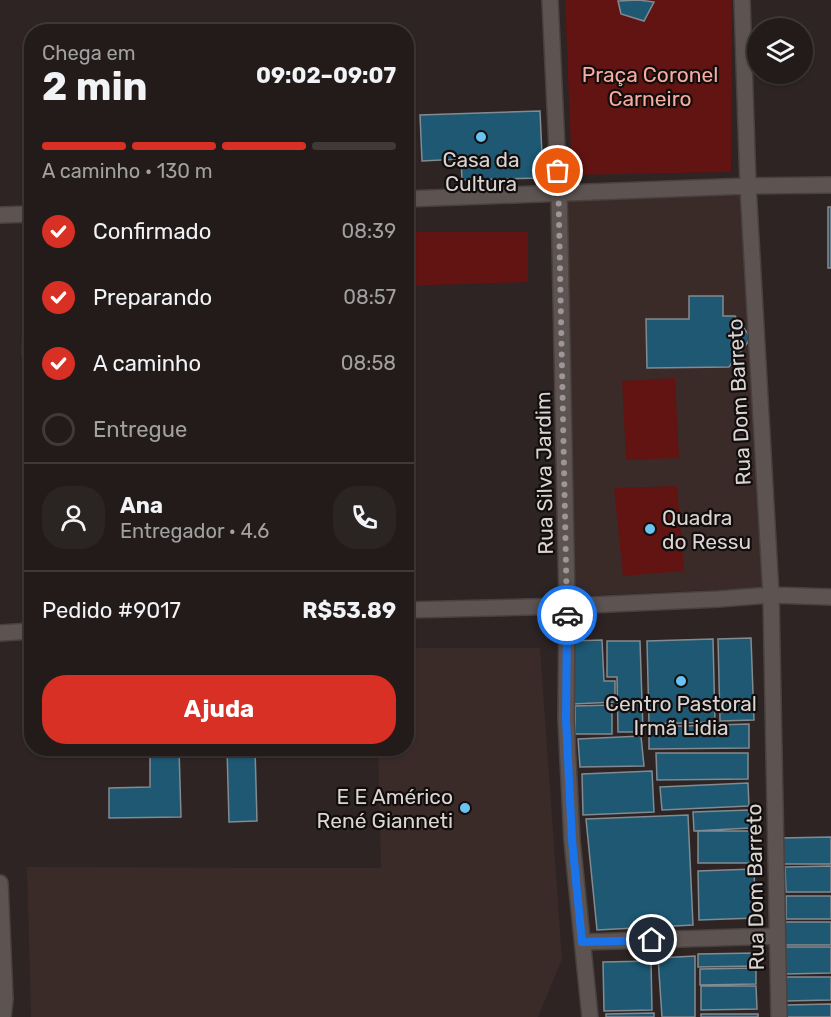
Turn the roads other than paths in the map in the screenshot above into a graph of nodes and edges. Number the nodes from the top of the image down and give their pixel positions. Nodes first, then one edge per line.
1 (550, 0) edge
2 (742, 0) edge
3 (831, 185) edge
4 (748, 186) junction
5 (559, 192) junction
6 (414, 199) edge
7 (24, 214) edge
8 (0, 215) edge
9 (771, 595) junction
10 (831, 597) edge
11 (567, 606) junction
12 (414, 610) edge
13 (24, 632) edge
14 (0, 633) edge
15 (0, 883) edge
16 (776, 936) junction
17 (582, 942) junction
18 (3, 1017) edge
19 (590, 1017) edge
20 (779, 1017) edge

1 - 5 street, Rua Silva Jardim
2 - 4 street, Rua Dom Barreto
3 - 4 street
4 - 5 street
4 - 9 street, Rua Dom Barreto
5 - 6 street
5 - 11 street, Rua Silva Jardim
7 - 8 street
9 - 10 street
9 - 11 street
9 - 16 street, Rua Dom Barreto
11 - 12 street
11 - 17 street, Rua Silva Jardim
13 - 14 street
15 - 18 street
16 - 17 street
16 - 20 street, Rua Dom Barreto
17 - 19 street, Rua Silva Jardim

